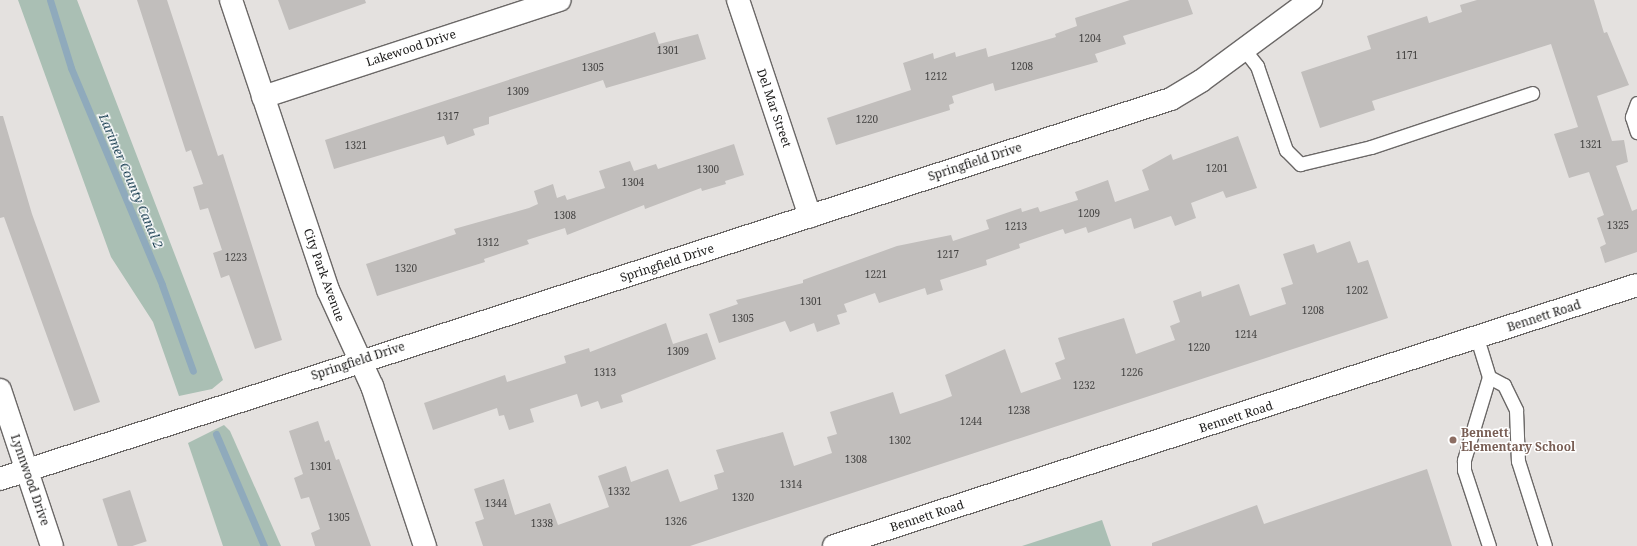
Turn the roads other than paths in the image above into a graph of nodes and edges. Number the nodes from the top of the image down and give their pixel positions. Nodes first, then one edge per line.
1 (231, 0) edge
2 (560, 0) edge
3 (738, 0) edge
4 (1311, 0) edge
5 (1243, 48) junction
6 (1532, 93) dead end
7 (263, 97) junction
8 (1637, 103) edge
9 (1637, 132) edge
10 (810, 216) junction
11 (1637, 285) edge
12 (1477, 338) junction
13 (360, 360) junction
14 (1489, 377) junction
15 (0, 390) edge
16 (26, 471) junction
17 (0, 480) edge
18 (52, 546) edge
19 (425, 546) edge
20 (834, 546) edge
21 (1489, 546) edge
22 (1545, 546) edge

1 - 7 street, City Park Avenue
2 - 7 street, Lakewood Drive
3 - 10 street, Del Mar Street
4 - 5 street, Springfield Drive
5 - 6 lane
5 - 10 street, Springfield Drive
7 - 13 street, City Park Avenue
8 - 9 lane
10 - 13 street, Springfield Drive
11 - 12 street, Bennett Road
12 - 14 lane
12 - 20 street, Bennett Road
13 - 16 street, Springfield Drive
13 - 19 street, City Park Avenue
14 - 21 lane
14 - 22 lane
15 - 16 street, Lynnwood Drive
16 - 17 street, Springfield Drive
16 - 18 street, Lynnwood Drive

